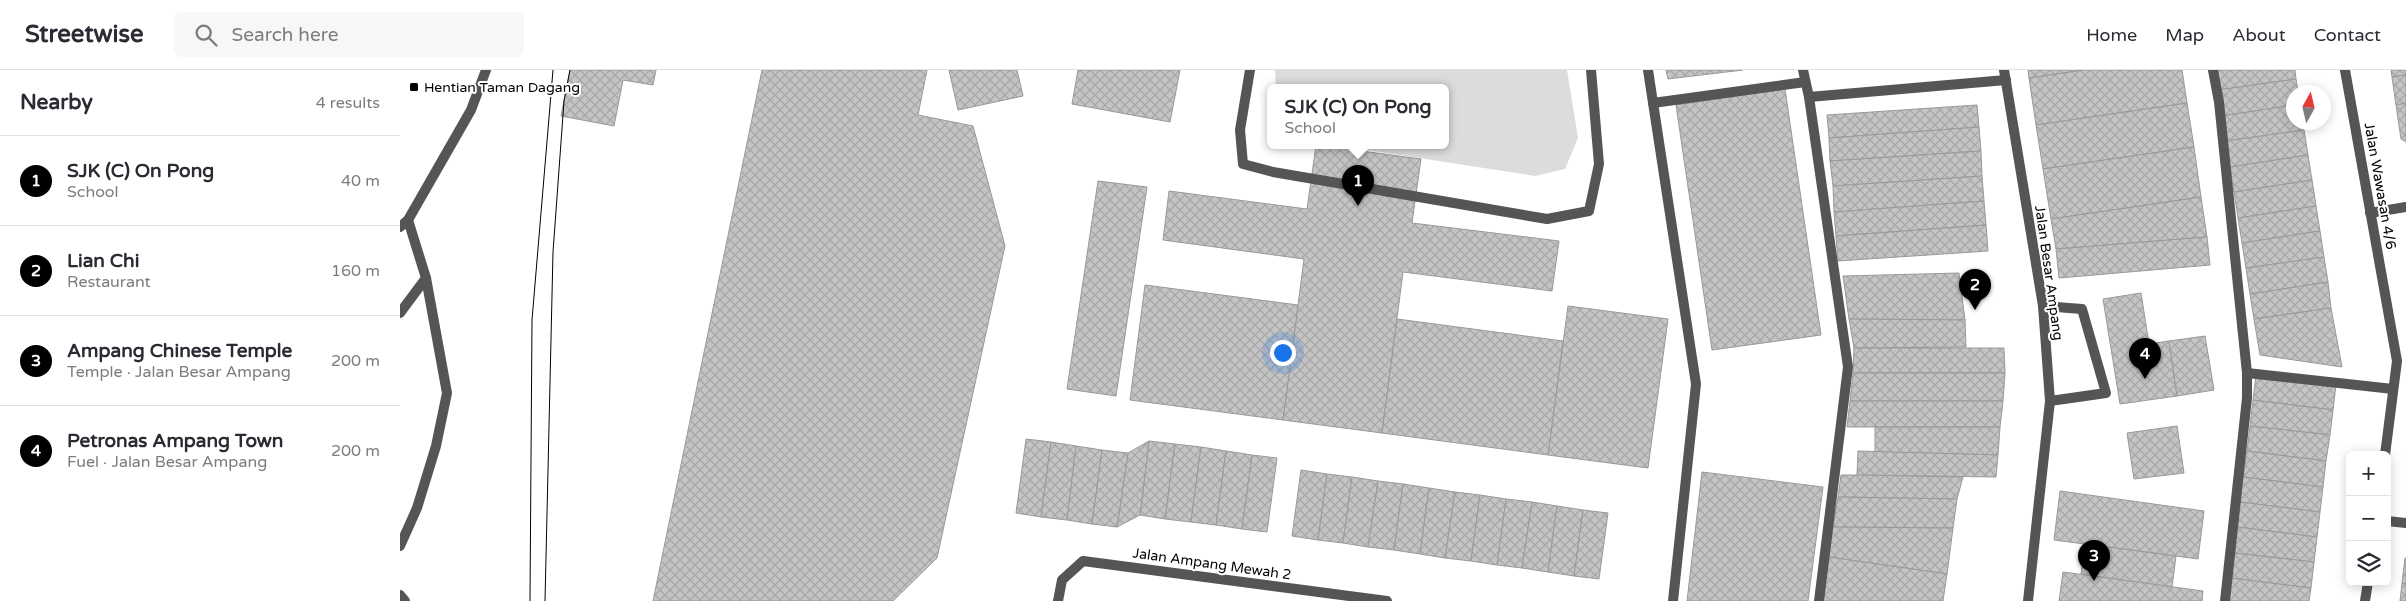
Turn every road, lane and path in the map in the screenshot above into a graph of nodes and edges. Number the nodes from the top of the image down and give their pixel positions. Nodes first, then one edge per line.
1 (486, 70) edge
2 (1250, 70) edge
3 (1591, 70) edge
4 (1648, 70) edge
5 (1803, 70) edge
6 (2213, 70) edge
7 (2345, 70) edge
8 (2005, 75) edge
9 (1804, 82) junction
10 (1808, 97) junction
11 (1653, 103) junction
12 (2406, 207) edge
13 (2370, 213) junction
14 (404, 223) edge
15 (426, 278) junction
16 (2043, 306) junction
17 (400, 313) edge
18 (2246, 373) junction
19 (2393, 390) junction
20 (2050, 401) junction
21 (2385, 451) edge
22 (2391, 522) edge
23 (2406, 524) edge
24 (400, 546) edge
25 (2367, 586) edge
26 (400, 595) edge
27 (405, 601) edge
28 (1058, 601) edge
29 (1387, 601) edge
30 (1673, 601) edge
31 (1818, 601) edge
32 (2028, 601) edge
33 (2224, 601) edge
34 (2365, 601) edge

1 - 14 street
2 - 3 street
4 - 11 street
5 - 9 street
6 - 18 street
7 - 13 street, Jalan Wawasan 4/6
8 - 10 street
8 - 16 street, Jalan Besar Ampang
9 - 10 street
9 - 11 street
10 - 31 street
11 - 30 street
12 - 13 street
13 - 19 street, Jalan Wawasan 4/6
14 - 15 street
15 - 17 street
15 - 24 street
16 - 20 street, Jalan Besar Ampang
16 - 20 street
18 - 19 street
18 - 33 street
19 - 21 street, Jalan Wawasan 4/6
20 - 32 street, Jalan Besar Ampang
22 - 23 street
25 - 34 street
26 - 27 street
28 - 29 street, Jalan Ampang Mewah 2

